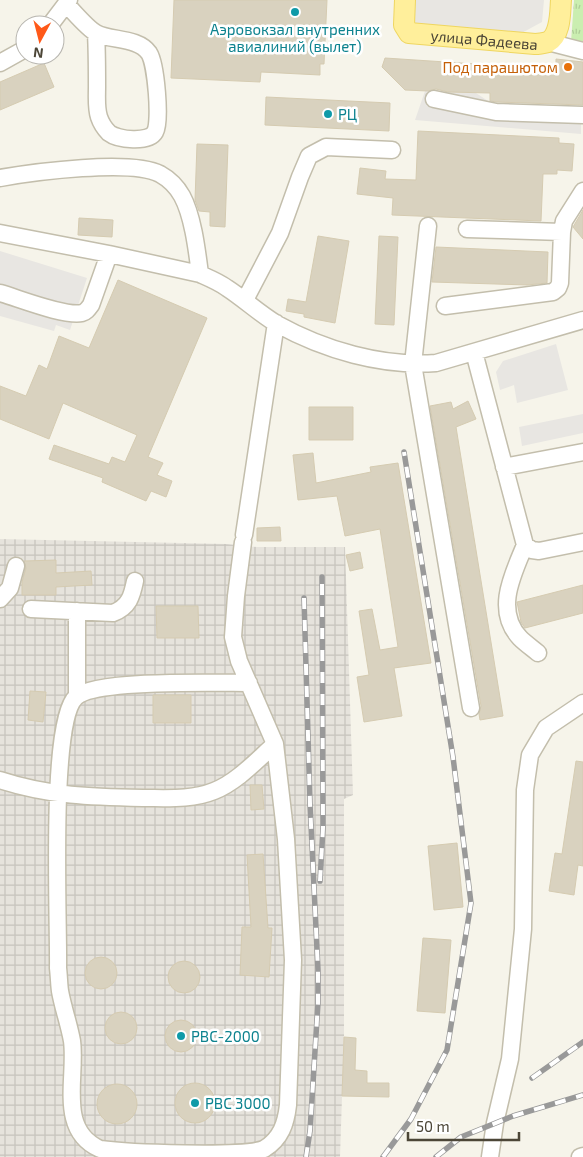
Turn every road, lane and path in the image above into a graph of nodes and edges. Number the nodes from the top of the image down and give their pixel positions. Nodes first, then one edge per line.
1 (405, 0) edge
2 (561, 0) edge
3 (68, 2) edge
4 (58, 15) edge
5 (96, 33) junction
6 (548, 42) junction
7 (583, 51) edge
8 (15, 55) edge
9 (0, 63) edge
10 (434, 98) dead end
11 (583, 115) edge
12 (392, 150) dead end
13 (0, 178) edge
14 (583, 191) edge
15 (428, 226) dead end
16 (466, 229) dead end
17 (562, 232) junction
18 (0, 233) edge
19 (109, 254) junction
20 (200, 274) junction
21 (0, 293) edge
22 (245, 300) junction
23 (446, 306) dead end
24 (583, 320) edge
25 (276, 323) junction
26 (474, 352) junction
27 (413, 364) junction
28 (583, 452) edge
29 (504, 467) junction
30 (583, 542) edge
31 (525, 545) junction
32 (16, 566) dead end
33 (135, 581) dead end
34 (0, 600) edge
35 (31, 609) dead end
36 (77, 611) junction
37 (538, 652) dead end
38 (249, 683) junction
39 (77, 696) junction
40 (583, 703) edge
41 (471, 708) dead end
42 (274, 744) junction
43 (0, 780) edge
44 (57, 794) junction
45 (490, 1157) edge

1 - 6 main road, улица Фадеева
2 - 6 main road, улица Фадеева
3 - 4 street
3 - 5 street
5 - 5 street
6 - 7 street
8 - 9 street
10 - 11 street
12 - 22 street
13 - 20 street
14 - 17 street
15 - 27 street
16 - 17 street
17 - 23 street
18 - 19 street
19 - 20 street
19 - 21 street
20 - 22 street
22 - 25 street
24 - 26 street
25 - 27 street
25 - 38 street
26 - 27 street
26 - 29 street
27 - 41 street
28 - 29 street
29 - 31 street
30 - 31 street
31 - 37 street
32 - 34 street
33 - 36 street
35 - 36 street
36 - 39 street
38 - 39 street
38 - 42 street
39 - 44 street
40 - 45 street
42 - 44 street
42 - 44 street
43 - 44 street

